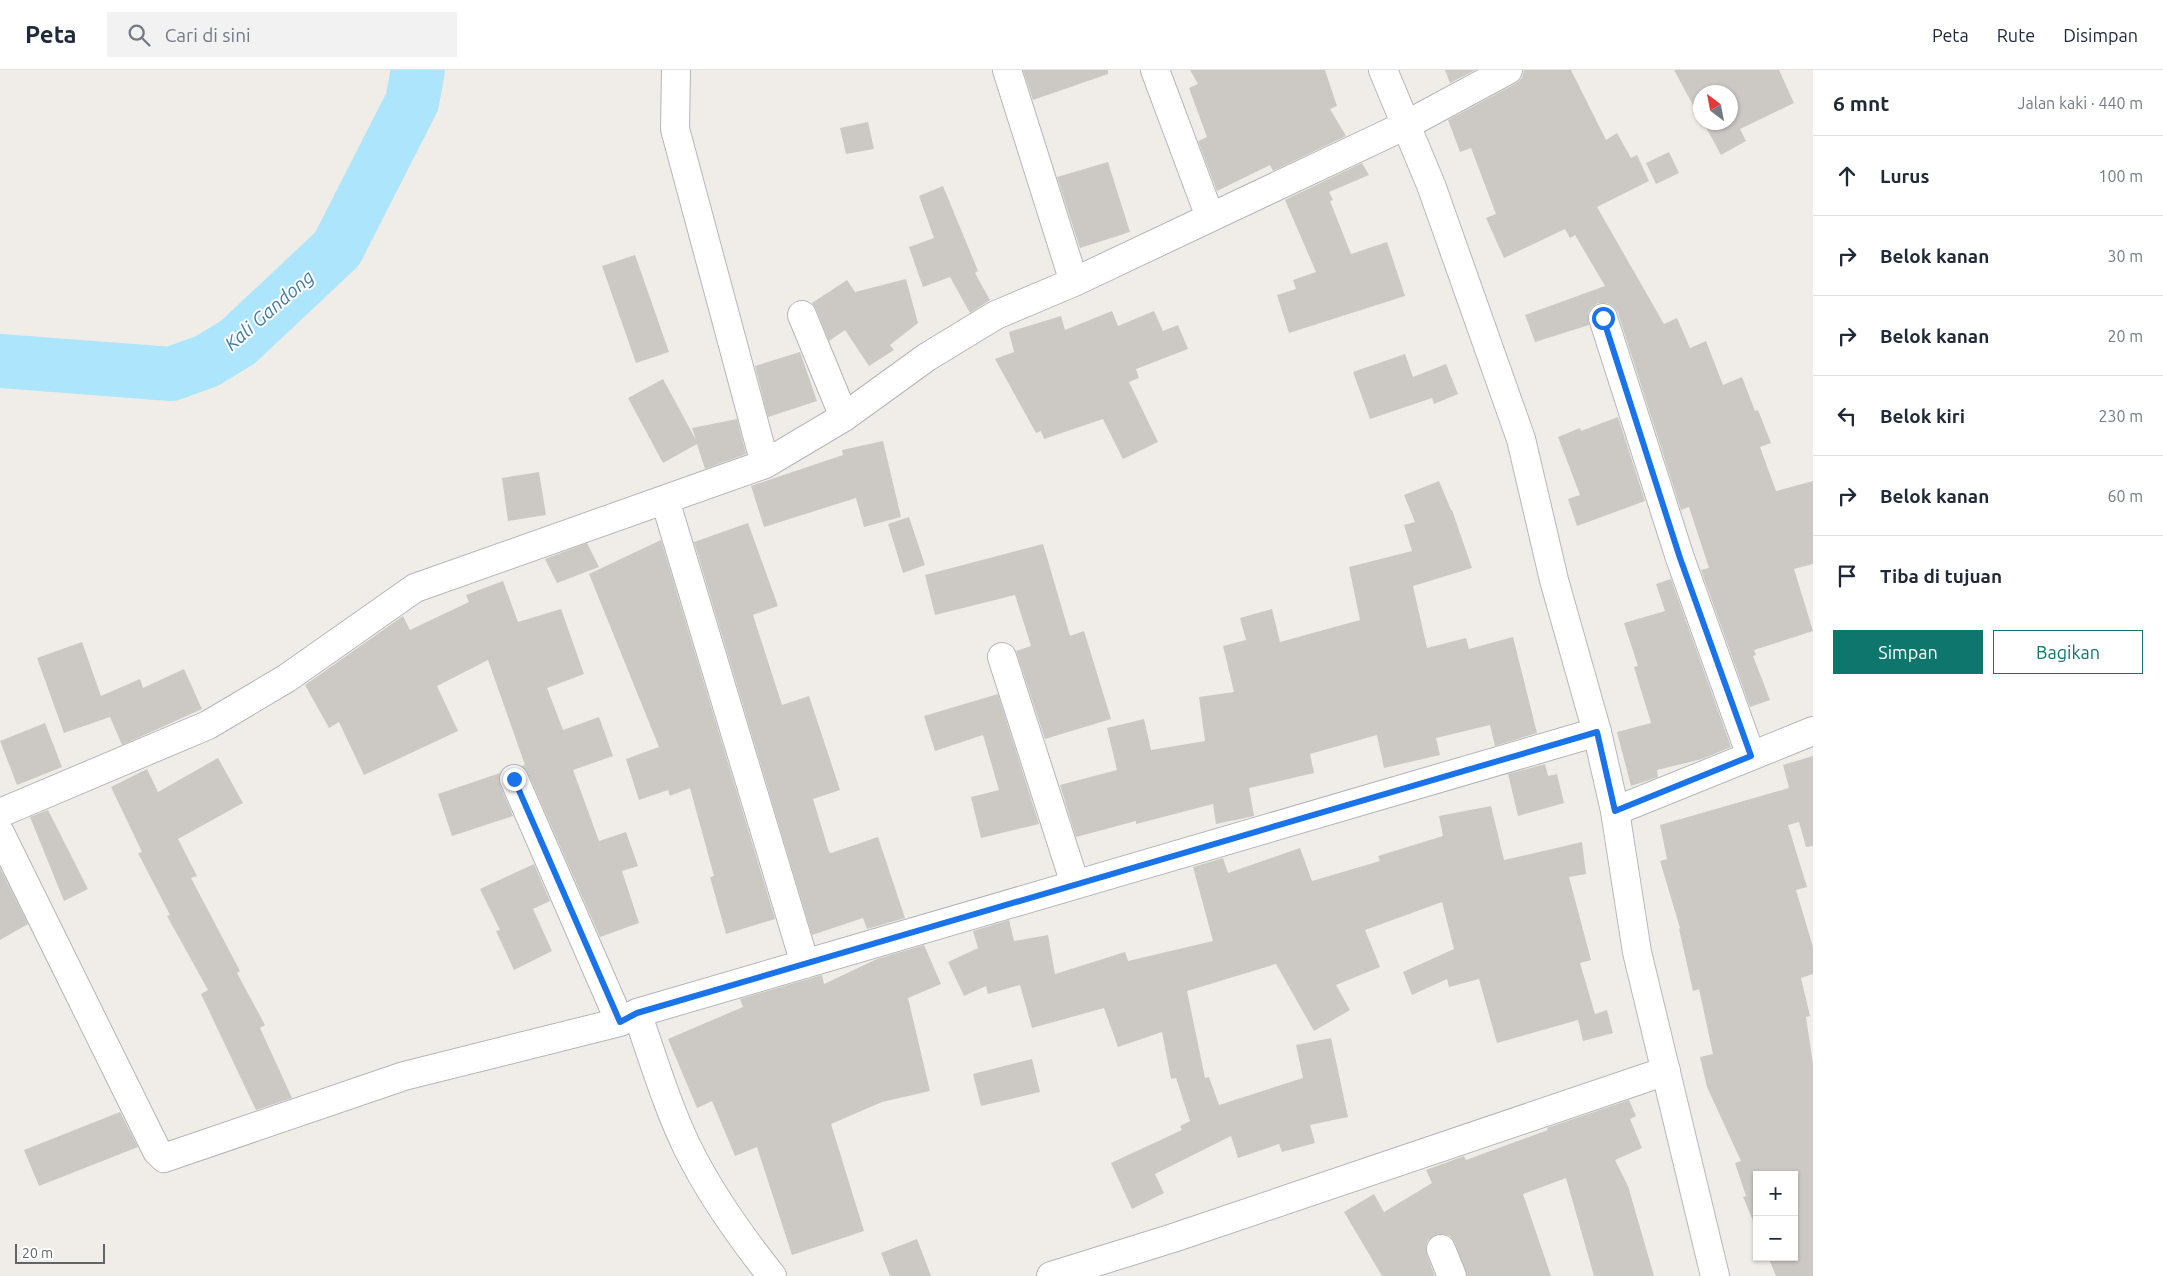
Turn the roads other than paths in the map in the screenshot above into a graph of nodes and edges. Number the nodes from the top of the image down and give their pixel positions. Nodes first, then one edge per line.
1 (676, 70) edge
2 (1007, 70) edge
3 (1155, 70) edge
4 (1383, 70) edge
5 (1508, 70) edge
6 (1406, 125) junction
7 (1210, 217) junction
8 (1074, 282) junction
9 (802, 315) dead end
10 (1603, 318) dead end
11 (844, 417) junction
12 (765, 464) junction
13 (665, 500) junction
14 (1002, 657) dead end
15 (1813, 731) edge
16 (1597, 732) junction
17 (1751, 756) junction
18 (514, 779) dead end
19 (1615, 811) junction
20 (0, 813) edge
21 (0, 833) edge
22 (1075, 884) junction
23 (805, 964) junction
24 (629, 1018) junction
25 (1666, 1071) junction
26 (1441, 1249) dead end
27 (772, 1276) edge
28 (1051, 1276) edge
29 (1452, 1276) edge
30 (1715, 1276) edge

1 - 12 street
2 - 8 street
3 - 7 street
4 - 6 street
5 - 6 street
6 - 7 street
6 - 16 street
7 - 8 street
8 - 11 street
9 - 11 street
10 - 17 street
11 - 12 street
12 - 13 street
13 - 20 street
13 - 23 street
14 - 22 street
15 - 17 street
16 - 19 street
16 - 22 street
17 - 19 street
18 - 24 street
19 - 25 street
21 - 24 street
22 - 23 street
23 - 24 street
24 - 27 street
25 - 28 street
25 - 30 street
26 - 29 street

